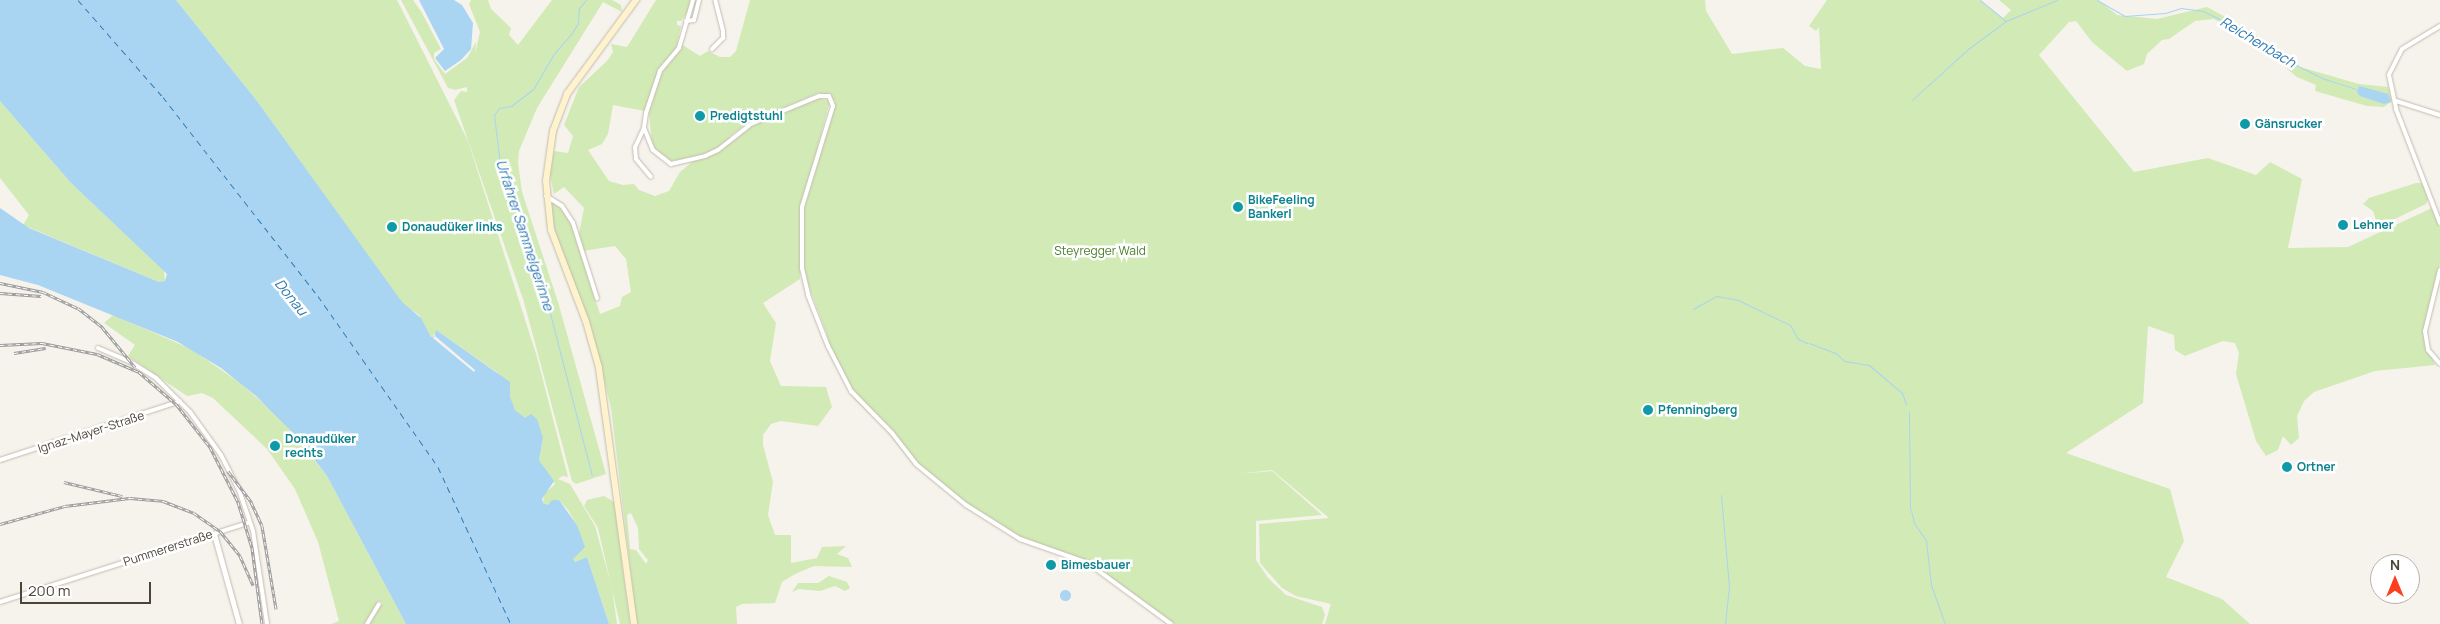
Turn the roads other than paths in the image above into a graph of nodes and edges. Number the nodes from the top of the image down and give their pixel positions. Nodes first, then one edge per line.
1 (636, 0) edge
2 (693, 0) edge
3 (699, 0) edge
4 (715, 0) edge
5 (686, 21) junction
6 (2440, 26) edge
7 (712, 49) dead end
8 (2396, 102) junction
9 (2440, 115) edge
10 (644, 128) junction
11 (651, 177) dead end
12 (546, 196) junction
13 (2440, 223) edge
14 (2440, 270) edge
15 (597, 298) dead end
16 (98, 348) dead end
17 (2440, 364) edge
18 (180, 401) junction
19 (0, 460) edge
20 (250, 522) junction
21 (214, 534) junction
22 (0, 602) edge
23 (379, 604) dead end
24 (240, 624) edge
25 (267, 624) edge
26 (367, 624) edge
27 (634, 624) edge
28 (1171, 624) edge

1 - 12 main road
2 - 5 street
3 - 5 street
4 - 7 street
5 - 10 street
6 - 8 street
8 - 9 street
8 - 13 street
10 - 11 street
10 - 28 street
12 - 15 street
12 - 27 main road
14 - 17 street
16 - 18 street
18 - 19 street, Ignaz-Mayer-Straße
18 - 20 street
20 - 21 street, Pummererstraße
20 - 25 street
21 - 22 street, Pummererstraße
21 - 24 street
23 - 26 street

